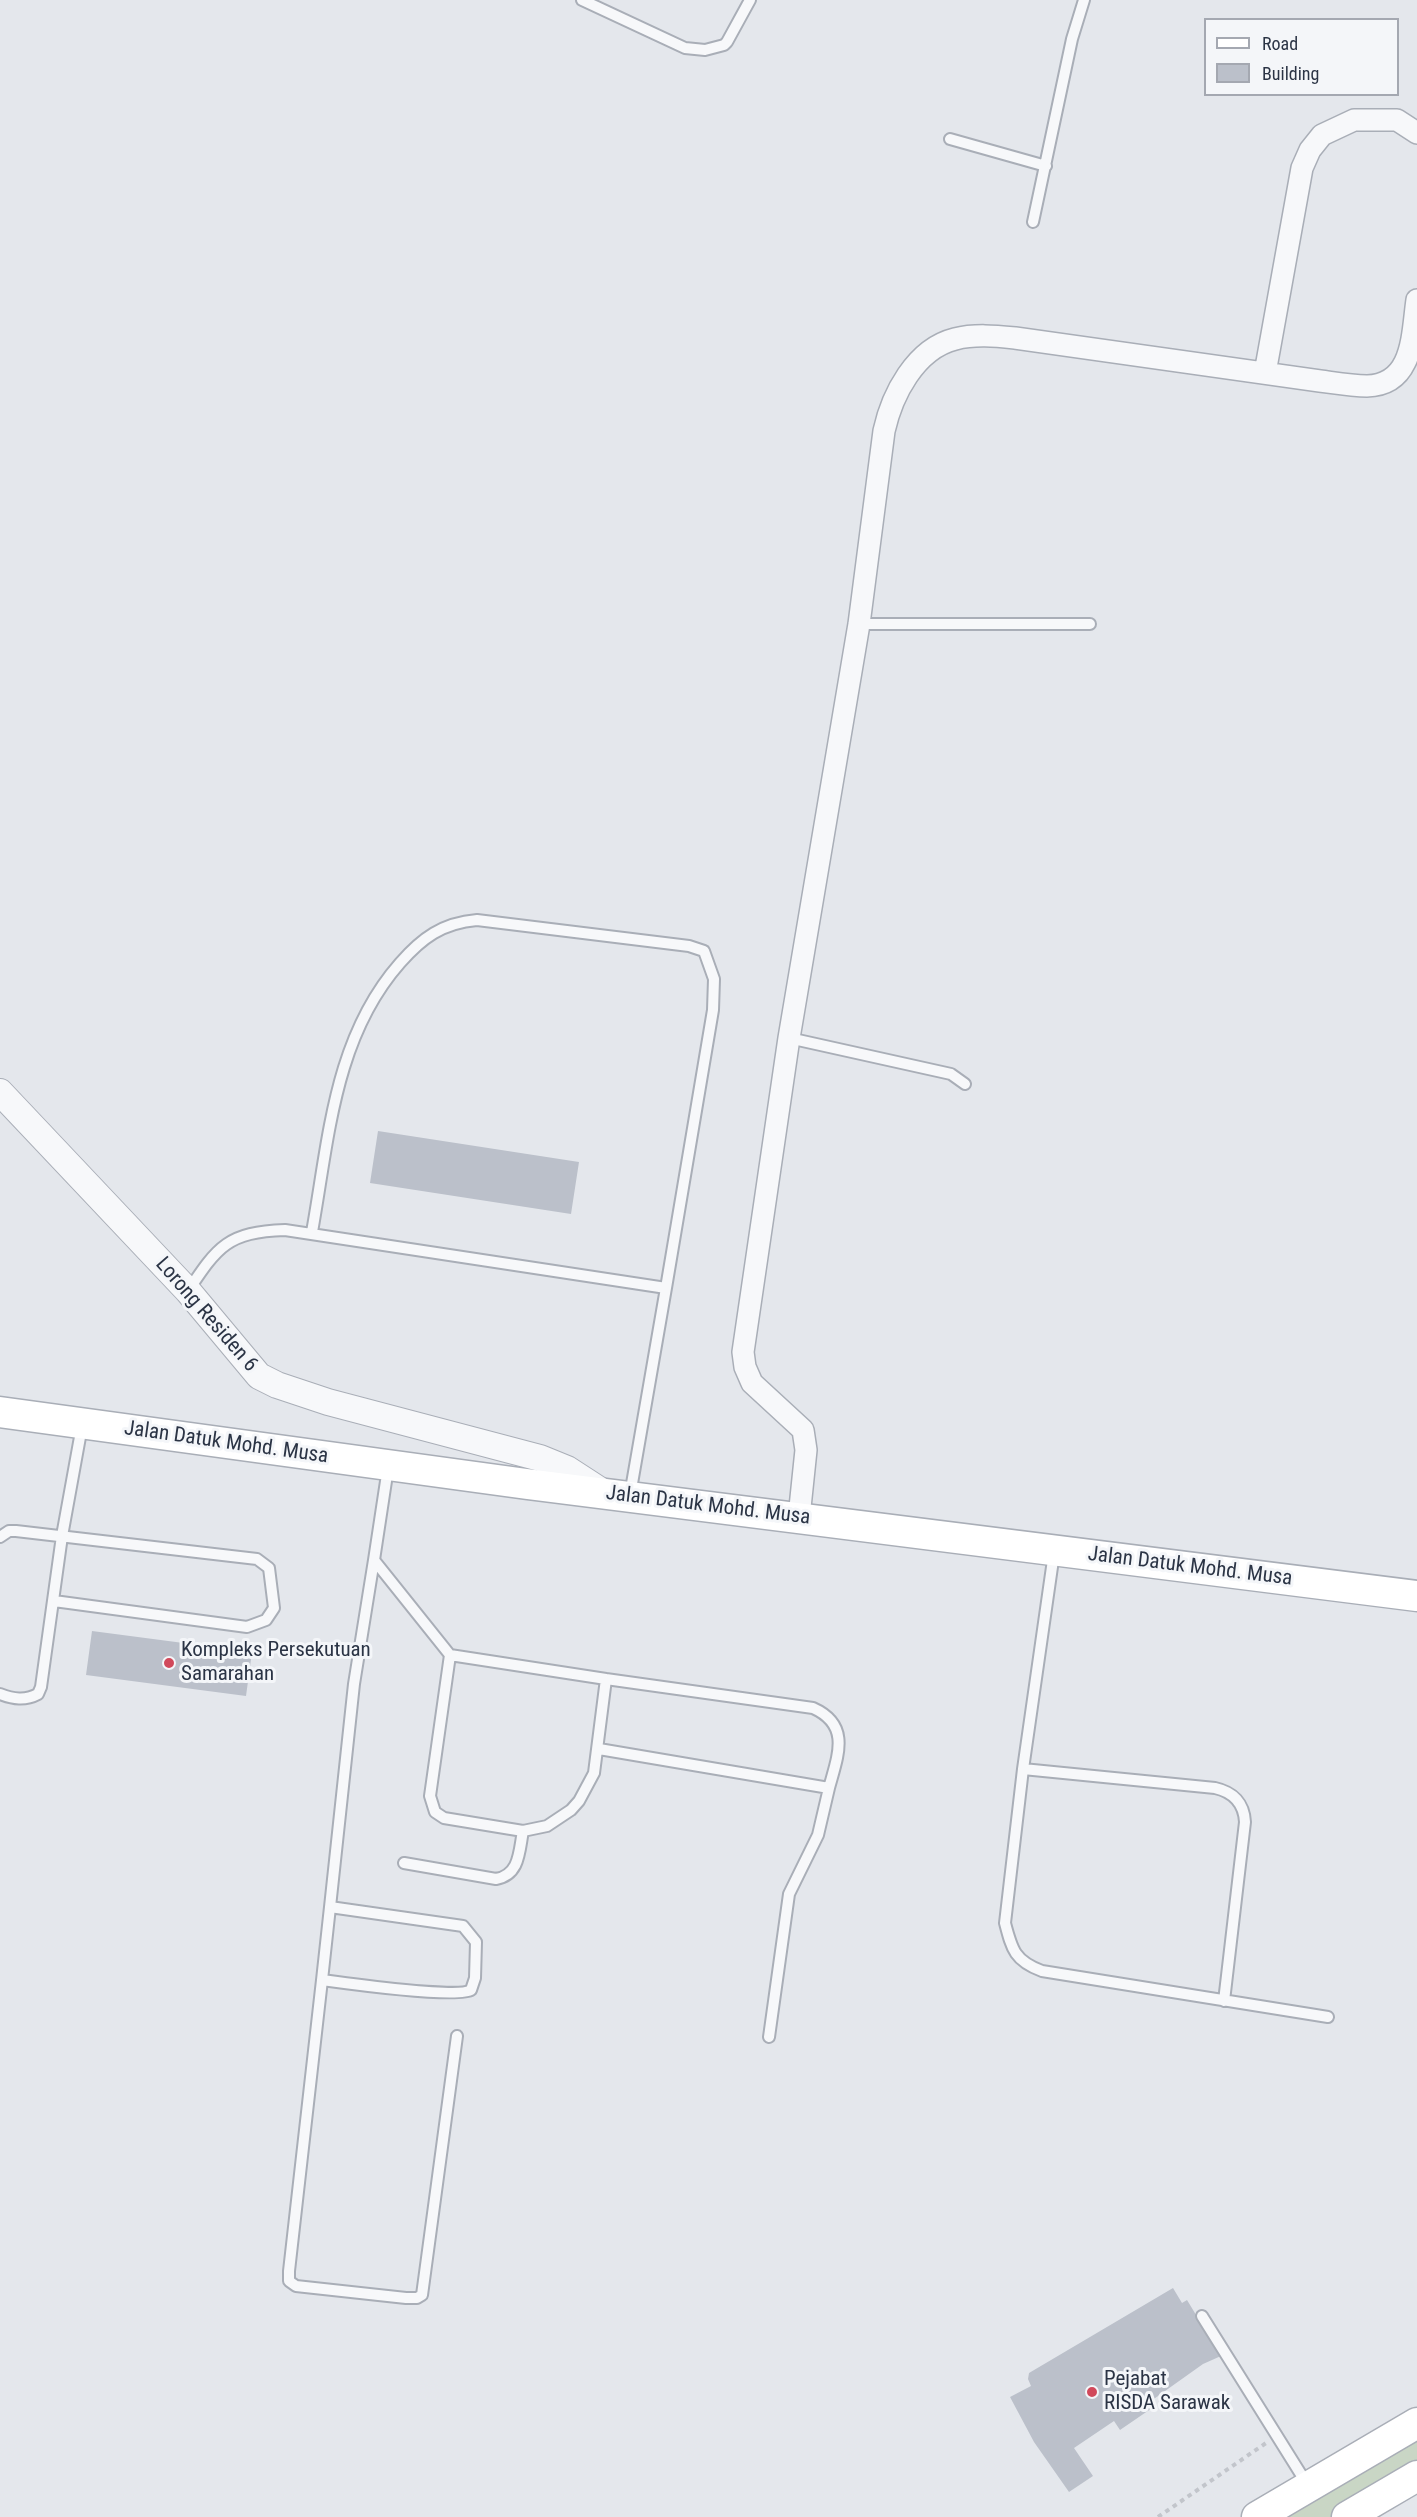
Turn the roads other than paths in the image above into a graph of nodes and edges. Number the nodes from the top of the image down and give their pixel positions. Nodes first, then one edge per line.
1 (582, 0) edge
2 (750, 0) edge
3 (1084, 0) edge
4 (1417, 133) edge
5 (950, 139) dead end
6 (1046, 166) junction
7 (1033, 222) dead end
8 (1417, 300) edge
9 (1265, 373) junction
10 (859, 624) junction
11 (1090, 624) dead end
12 (789, 1038) junction
13 (965, 1084) dead end
14 (0, 1092) edge
15 (312, 1232) junction
16 (666, 1288) junction
17 (188, 1291) junction
18 (0, 1412) edge
19 (82, 1423) junction
20 (388, 1466) junction
21 (617, 1494) junction
22 (799, 1517) junction
23 (62, 1536) junction
24 (0, 1538) edge
25 (1055, 1550) junction
26 (374, 1560) junction
27 (1417, 1596) edge
28 (54, 1601) junction
29 (450, 1655) junction
30 (606, 1679) junction
31 (0, 1695) edge
32 (599, 1749) junction
33 (1023, 1769) junction
34 (829, 1788) junction
35 (523, 1831) junction
36 (404, 1863) dead end
37 (330, 1907) junction
38 (322, 1980) junction
39 (1224, 2001) junction
40 (1328, 2017) dead end
41 (457, 2036) dead end
42 (769, 2037) dead end
43 (1202, 2316) dead end
44 (1417, 2423) edge
45 (1415, 2481) edge
46 (1309, 2486) junction
47 (1257, 2517) edge
48 (1347, 2517) edge

1 - 2 lane
3 - 6 lane
4 - 9 street
5 - 6 lane
6 - 7 lane
8 - 9 street
9 - 10 street
10 - 11 lane
10 - 12 street
12 - 13 lane
12 - 22 street
14 - 17 street, Lorong Residen 6
15 - 16 lane
15 - 16 lane
15 - 17 lane
16 - 21 lane
17 - 21 street, Lorong Residen 6
18 - 19 main road, Jalan Datuk Mohd. Musa
19 - 20 main road, Jalan Datuk Mohd. Musa
19 - 23 lane
20 - 21 main road, Jalan Datuk Mohd. Musa
20 - 26 lane
21 - 22 main road, Jalan Datuk Mohd. Musa
22 - 25 main road, Jalan Datuk Mohd. Musa
23 - 24 lane
23 - 28 lane
23 - 28 lane
25 - 27 main road, Jalan Datuk Mohd. Musa
25 - 33 lane
26 - 29 lane
26 - 37 lane
28 - 31 lane
29 - 30 lane
29 - 35 lane
30 - 32 lane
30 - 34 lane
32 - 34 lane
32 - 35 lane
33 - 39 lane
33 - 39 lane
34 - 42 lane
35 - 36 lane
37 - 38 lane
37 - 38 lane
38 - 41 lane
39 - 40 lane
43 - 46 lane
44 - 46 main road
45 - 48 main road
46 - 47 main road

